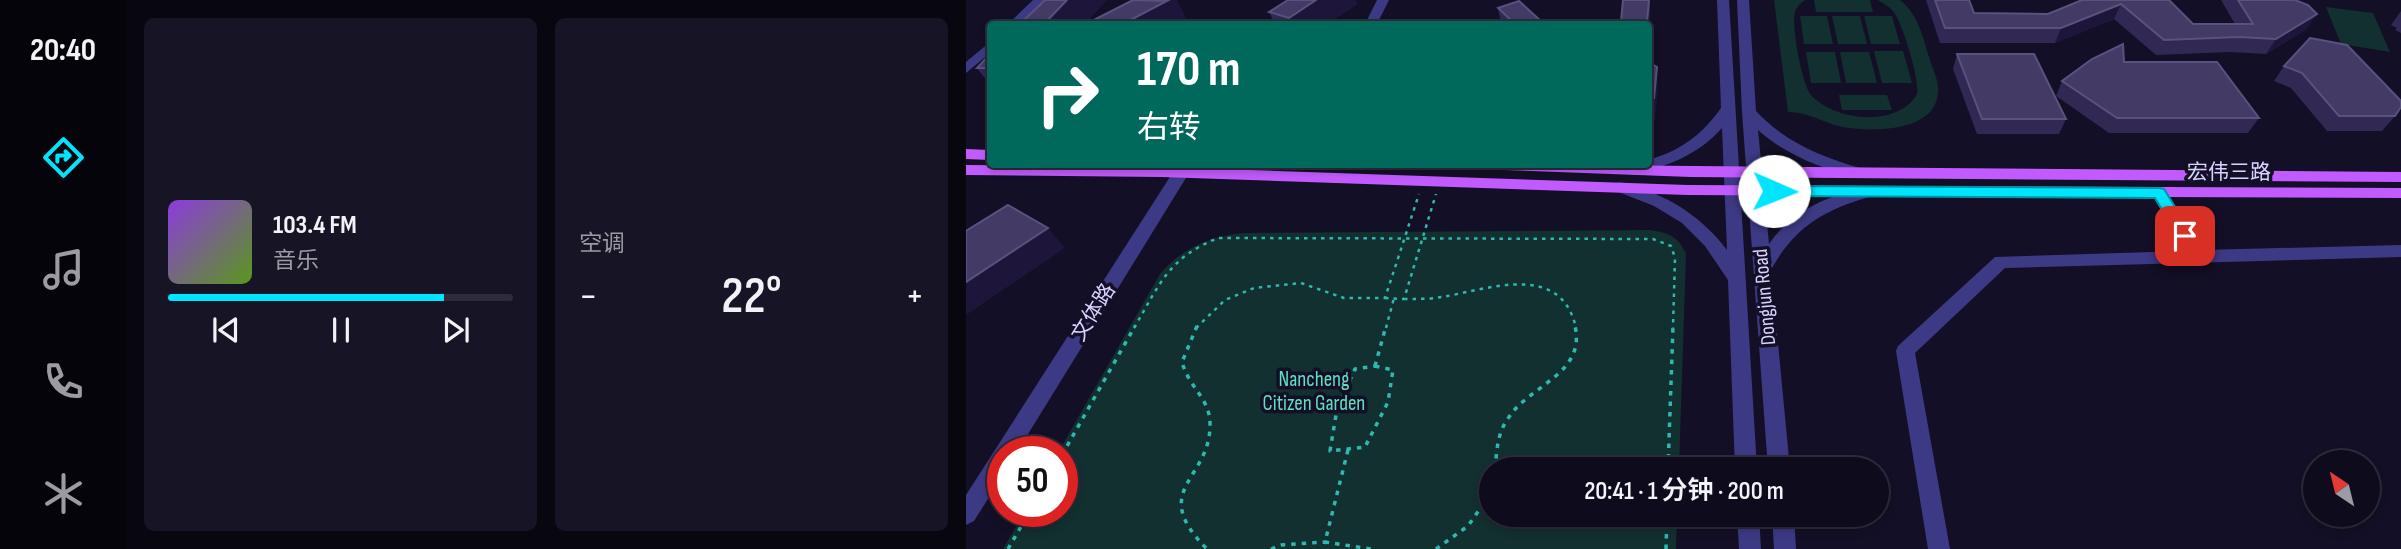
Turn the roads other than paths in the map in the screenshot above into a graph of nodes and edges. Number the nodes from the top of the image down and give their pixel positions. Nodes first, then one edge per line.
1 (1040, 0) edge
2 (1383, 0) edge
3 (1723, 0) edge
4 (1743, 0) edge
5 (1017, 21) edge
6 (1372, 21) edge
7 (987, 49) edge
8 (966, 69) edge
9 (1727, 110) junction
10 (1749, 112) junction
11 (966, 154) edge
12 (987, 155) edge
13 (1652, 164) edge
14 (1580, 168) edge
15 (1638, 168) edge
16 (966, 170) edge
17 (1632, 170) junction
18 (1731, 172) junction
19 (1754, 172) junction
20 (1181, 173) junction
21 (1857, 173) junction
22 (2401, 177) edge
23 (1622, 187) junction
24 (1732, 190) junction
25 (1756, 191) junction
26 (1870, 191) junction
27 (2159, 193) junction
28 (2401, 193) edge
29 (2401, 251) edge
30 (2197, 257) junction
31 (1762, 270) junction
32 (1736, 277) junction
33 (1015, 436) edge
34 (1745, 457) edge
35 (1778, 457) edge
36 (987, 481) edge
37 (966, 514) edge
38 (1749, 527) edge
39 (1784, 527) edge
40 (1750, 549) edge
41 (1785, 549) edge
42 (1939, 549) edge

1 - 5 street
2 - 6 street
3 - 9 street, Dongjun Road
4 - 10 street, Dongjun Road
7 - 8 street
9 - 13 street
9 - 18 street, Dongjun Road
10 - 19 street, Dongjun Road
10 - 21 street
11 - 12 main road
14 - 17 main road, 宏伟三路
15 - 17 street
16 - 20 main road, 宏伟三路
17 - 18 main road, 宏伟三路
18 - 19 main road, 宏伟三路
18 - 24 street, Dongjun Road
19 - 21 main road, 宏伟三路
19 - 25 street, Dongjun Road
20 - 23 main road, 宏伟三路
20 - 33 street, 文体路
21 - 22 main road, 宏伟三路
23 - 24 main road, 宏伟三路
23 - 32 street
24 - 25 main road, 宏伟三路
24 - 32 street, Dongjun Road
25 - 26 main road, 宏伟三路
25 - 31 street, Dongjun Road
26 - 27 main road, 宏伟三路
26 - 31 street
27 - 28 main road, 宏伟三路
27 - 30 street
29 - 30 street
30 - 42 street
31 - 35 street, Dongjun Road
32 - 34 street, Dongjun Road
36 - 37 street, 文体路
38 - 40 street
39 - 41 street

